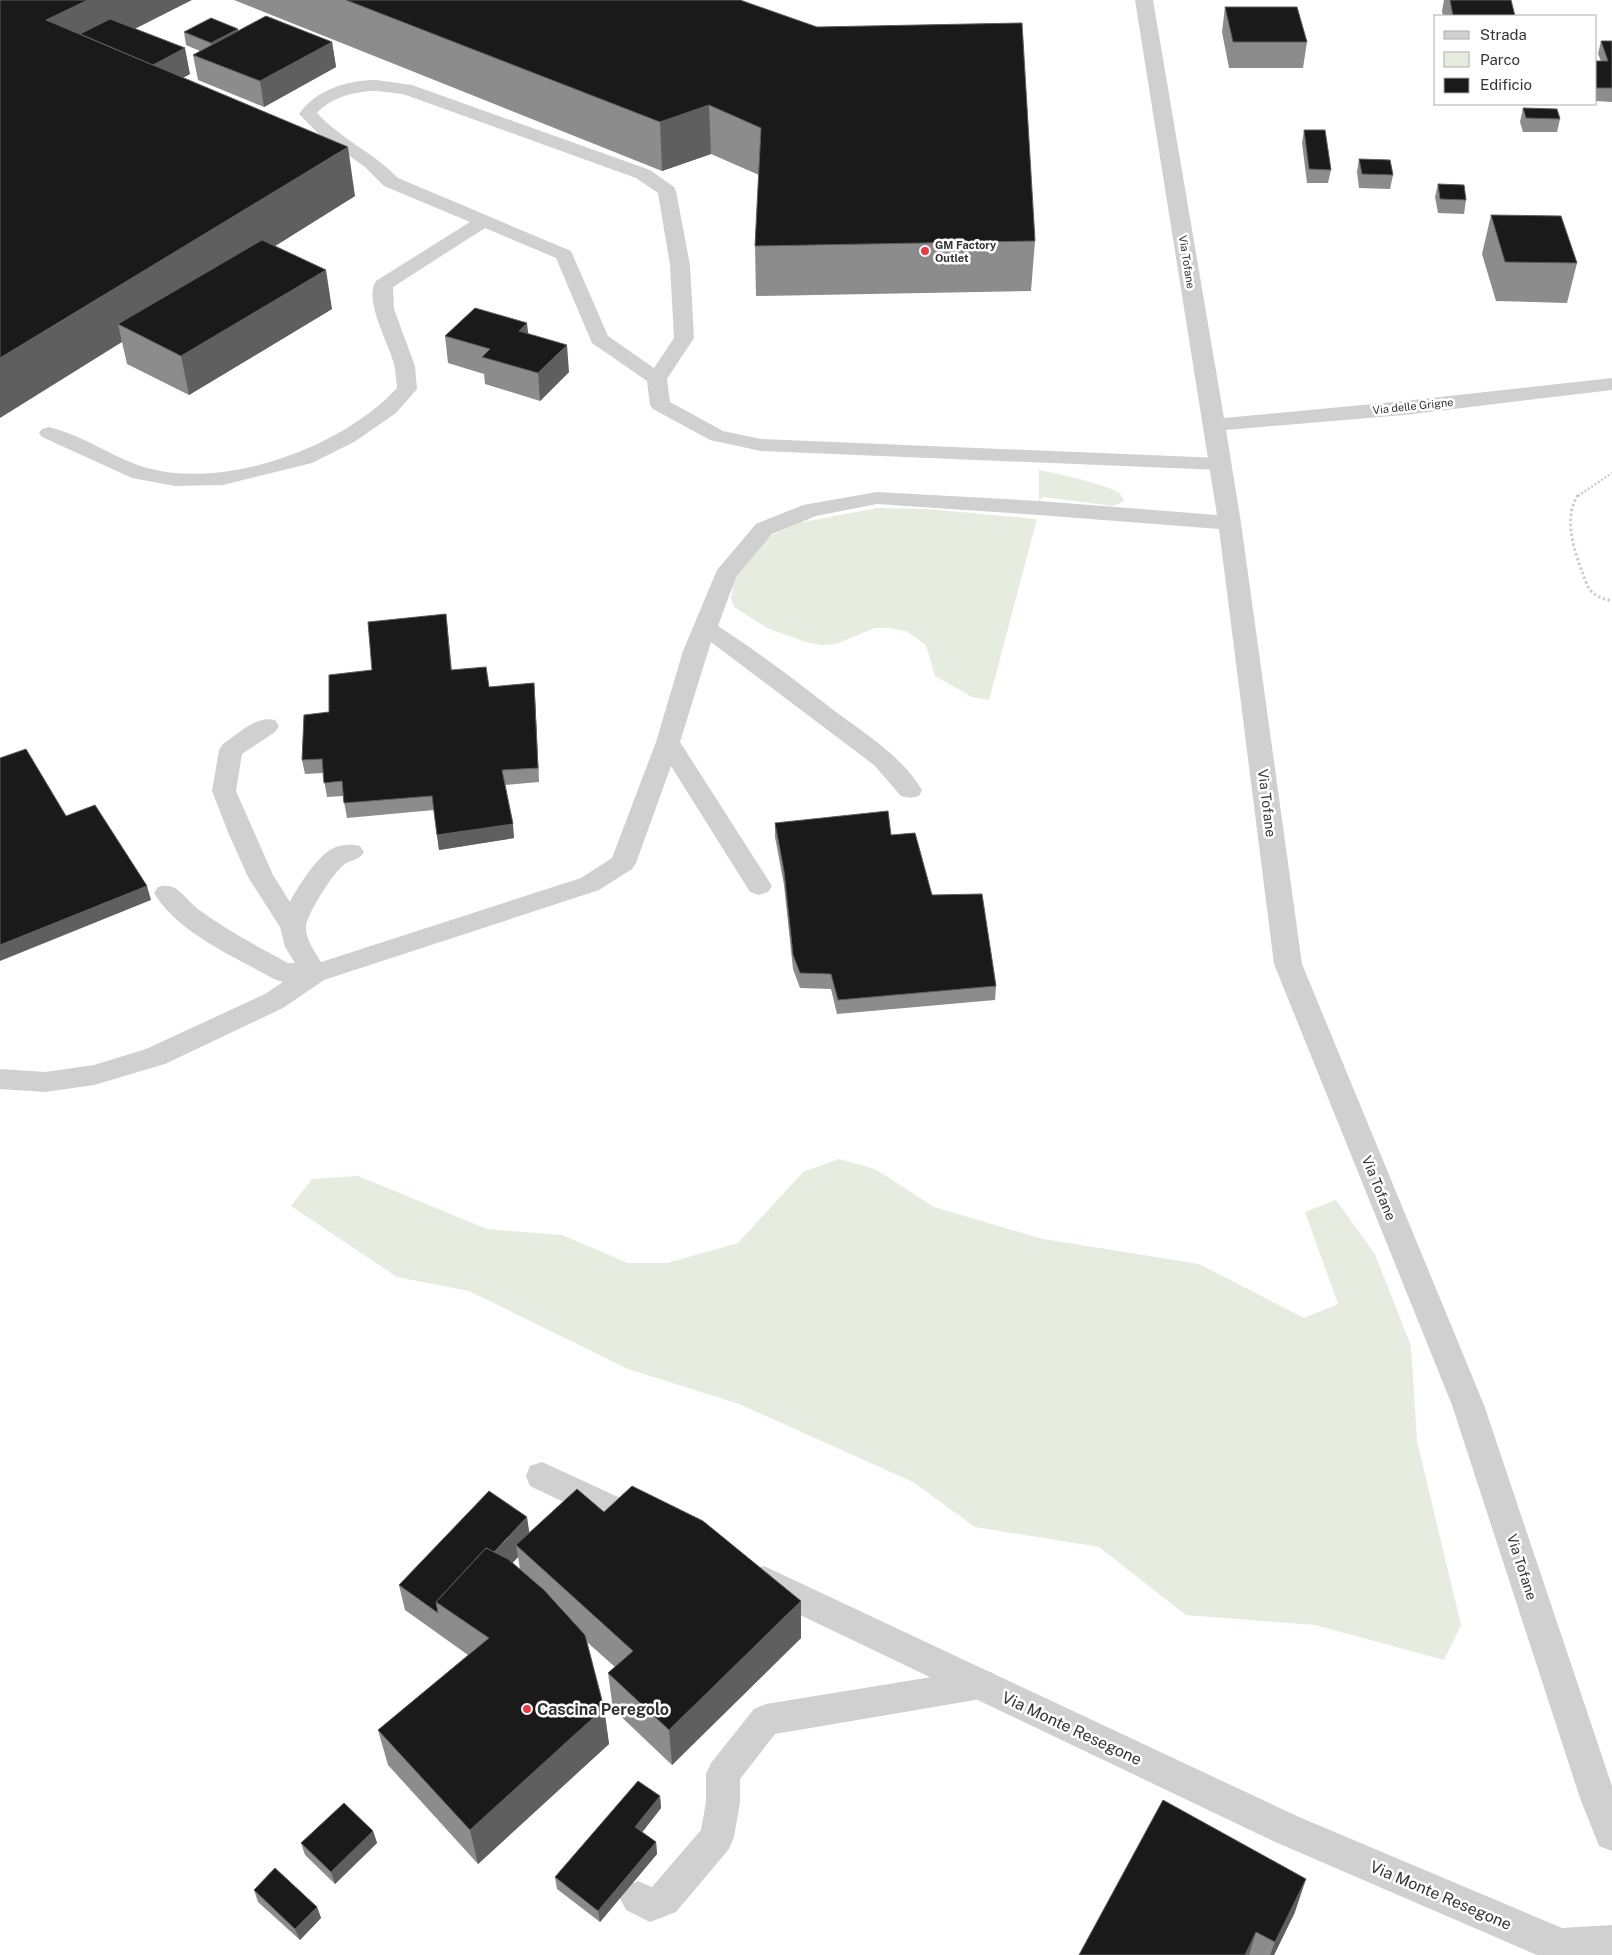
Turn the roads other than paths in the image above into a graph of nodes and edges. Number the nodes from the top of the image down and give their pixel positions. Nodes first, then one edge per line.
1 (1144, 0) edge
2 (484, 221) junction
3 (657, 378) junction
4 (1612, 384) edge
5 (1213, 424) junction
6 (49, 433) dead end
7 (1220, 464) junction
8 (1039, 508) joint
9 (1230, 524) junction
10 (706, 628) junction
11 (267, 726) dead end
12 (668, 742) junction
13 (910, 790) dead end
14 (351, 852) dead end
15 (759, 886) dead end
16 (167, 893) dead end
17 (293, 926) junction
18 (315, 973) junction
19 (0, 1079) edge
20 (542, 1476) dead end
21 (668, 1536) edge
22 (739, 1570) edge
23 (981, 1684) junction
24 (1612, 1834) edge
25 (638, 1898) dead end
26 (1612, 1944) edge

1 - 5 street, Via Tofane
2 - 3 lane
2 - 3 lane
2 - 6 lane
3 - 7 lane
4 - 5 street, Via delle Grigne
5 - 7 street, Via Tofane
7 - 9 street, Via Tofane
8 - 9 street
8 - 10 lane
9 - 24 street, Via Tofane
10 - 12 lane
10 - 13 lane
11 - 17 lane
12 - 15 lane
12 - 18 lane
14 - 17 lane
16 - 18 lane
17 - 18 lane
18 - 19 lane
20 - 21 street
22 - 23 street, Via Monte Resegone
23 - 25 lane
23 - 26 street, Via Monte Resegone

